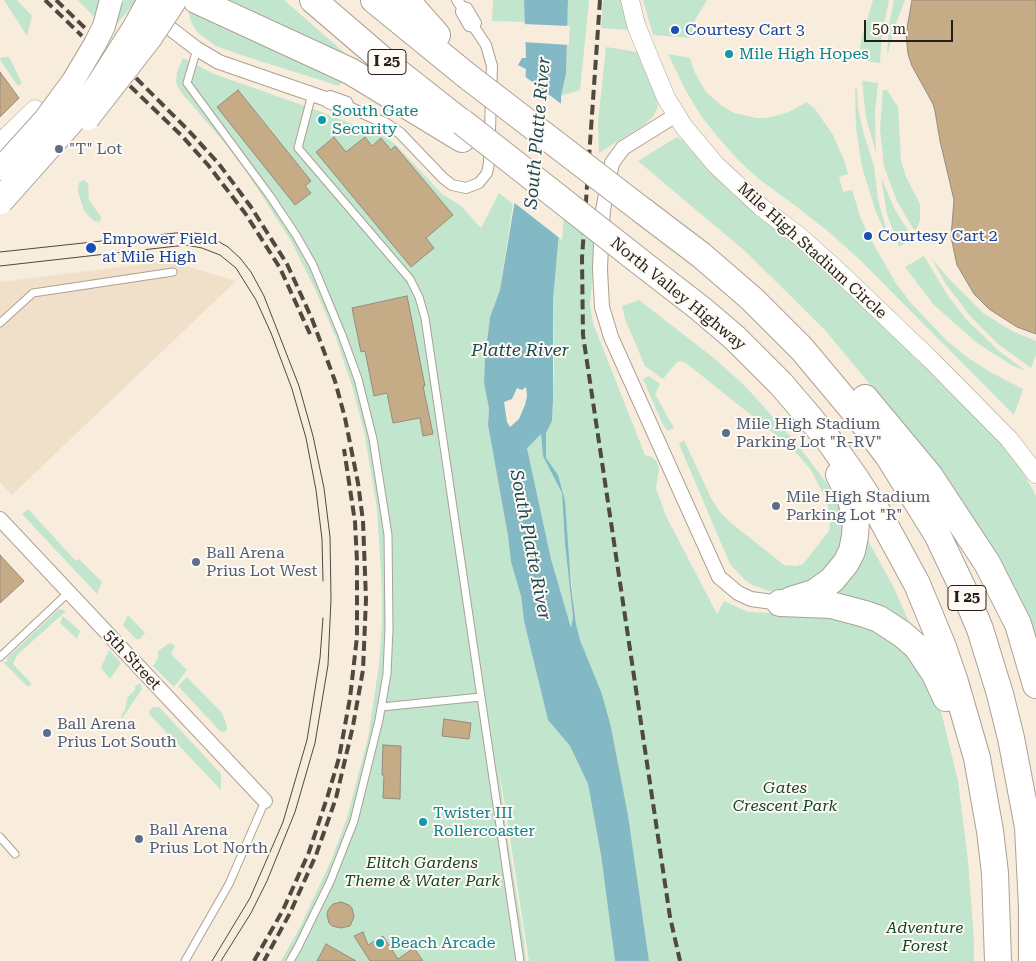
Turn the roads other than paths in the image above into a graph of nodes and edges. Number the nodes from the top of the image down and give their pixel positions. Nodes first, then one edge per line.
1 (111, 0) edge
2 (196, 0) edge
3 (313, 0) edge
4 (374, 0) edge
5 (406, 0) edge
6 (630, 0) edge
7 (164, 2) edge
8 (459, 4) edge
9 (171, 29) dead end
10 (197, 49) junction
11 (466, 69) junction
12 (312, 94) junction
13 (326, 99) joint
14 (35, 109) dead end
15 (676, 116) junction
16 (462, 131) junction
17 (0, 143) edge
18 (0, 169) edge
19 (0, 202) edge
20 (173, 272) dead end
21 (752, 299) junction
22 (0, 322) edge
23 (752, 355) junction
24 (1036, 474) edge
25 (0, 519) edge
26 (69, 592) junction
27 (780, 603) junction
28 (0, 657) edge
29 (1036, 685) edge
30 (481, 696) junction
31 (381, 707) junction
32 (265, 801) joint
33 (0, 837) edge
34 (15, 854) dead end
35 (997, 909) junction
36 (186, 961) edge
37 (290, 961) edge
38 (520, 961) edge
39 (998, 961) edge
40 (1032, 961) edge

1 - 18 main road, bridge
2 - 16 highway
3 - 16 highway, I 25
4 - 11 highway, I 25
5 - 11 highway
6 - 15 street, Mile High Stadium Circle
7 - 19 highway, bridge
8 - 13 street
9 - 10 street
10 - 12 street
10 - 31 lane
11 - 21 highway, I 25, bridge
12 - 13 street
12 - 30 lane
14 - 17 street
15 - 24 street, Mile High Stadium Circle
15 - 27 street
16 - 23 highway, North Valley Highway / I 25, bridge
20 - 22 lane
21 - 29 highway
21 - 40 highway, I 25
23 - 27 highway
23 - 35 highway, North Valley Highway / I 25
25 - 26 street, 5th Street
26 - 28 lane
26 - 32 street, 5th Street
27 - 35 highway
30 - 31 lane
30 - 38 lane
31 - 37 lane
32 - 36 lane
33 - 34 lane
35 - 39 highway, North Valley Highway / I 25

